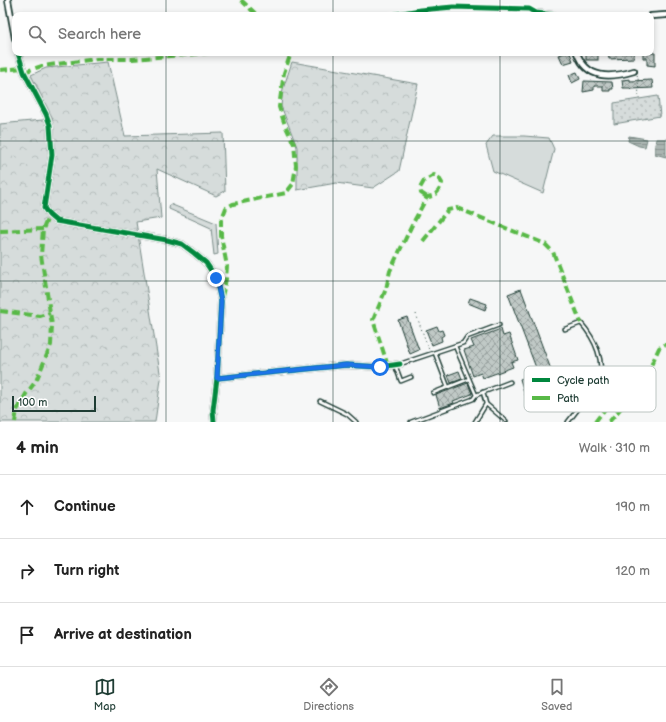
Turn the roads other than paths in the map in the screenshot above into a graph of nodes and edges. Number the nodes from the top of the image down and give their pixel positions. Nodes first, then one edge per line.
1 (8, 0) edge
2 (666, 15) edge
3 (654, 16) edge
4 (12, 22) edge
5 (19, 56) edge
6 (578, 56) edge
7 (634, 71) road end
8 (499, 325) dead end
9 (565, 329) dead end
10 (455, 346) junction
11 (435, 353) junction
12 (400, 364) joint
13 (395, 365) junction
14 (601, 366) edge
15 (411, 377) dead end
16 (217, 378) junction
17 (469, 380) junction
18 (510, 382) dead end
19 (448, 387) junction
20 (483, 392) junction
21 (433, 393) dead end
22 (476, 395) junction
23 (320, 401) dead end
24 (486, 404) junction
25 (576, 412) edge
26 (506, 421) edge
27 (214, 422) edge
28 (356, 422) edge
29 (411, 422) edge
30 (475, 422) edge
31 (568, 422) edge

1 - 4 street
2 - 3 street
5 - 16 street
6 - 7 street
8 - 10 lane
9 - 14 lane
10 - 11 lane
10 - 17 lane
11 - 12 lane
11 - 19 lane
12 - 13 street
13 - 15 lane
13 - 16 street
16 - 27 street
17 - 19 lane
17 - 22 lane
18 - 20 lane
19 - 21 lane
20 - 22 lane
20 - 24 lane
22 - 29 lane
23 - 28 lane
24 - 26 lane
24 - 30 lane
25 - 31 lane

